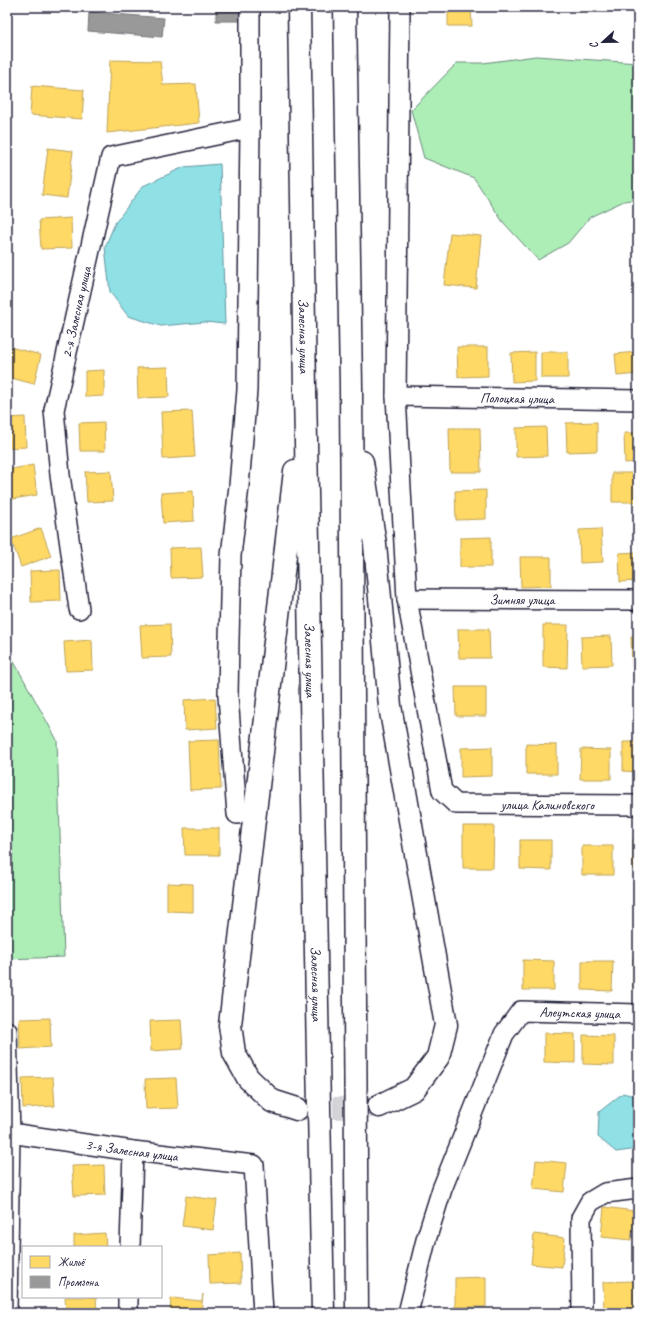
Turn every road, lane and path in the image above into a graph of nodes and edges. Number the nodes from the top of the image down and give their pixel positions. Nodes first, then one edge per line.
1 (250, 7) edge
2 (299, 7) edge
3 (345, 7) edge
4 (400, 7) edge
5 (250, 128) junction
6 (351, 386) junction
7 (305, 390) junction
8 (396, 396) junction
9 (638, 400) edge
10 (407, 599) junction
11 (638, 600) edge
12 (79, 609) dead end
13 (638, 805) edge
14 (237, 814) dead end
15 (638, 1014) edge
16 (7, 1031) edge
17 (8, 1067) edge
18 (379, 1106) tunnel mouth
19 (297, 1109) tunnel mouth
20 (10, 1133) junction
21 (133, 1152) junction
22 (638, 1189) edge
23 (130, 1246) edge
24 (128, 1298) edge
25 (7, 1312) edge
26 (128, 1313) edge
27 (263, 1313) edge
28 (323, 1313) edge
29 (357, 1313) edge
30 (408, 1313) edge
31 (582, 1313) edge

1 - 5 street
2 - 7 main road, Залесная улица
3 - 6 main road
4 - 8 street
5 - 12 street, 2-я Залесная улица
5 - 14 street
6 - 18 main road
6 - 29 main road
7 - 19 main road
7 - 28 main road, Залесная улица
8 - 9 street, Полоцкая улица
8 - 10 street
10 - 11 street, Зимняя улица
10 - 13 street, улица Калиновского
15 - 30 street, Алеутская улица
16 - 17 street
17 - 20 street
20 - 21 street, 3-я Залесная улица
20 - 25 street
21 - 23 street
21 - 27 street, 3-я Залесная улица
22 - 31 street
24 - 26 street

